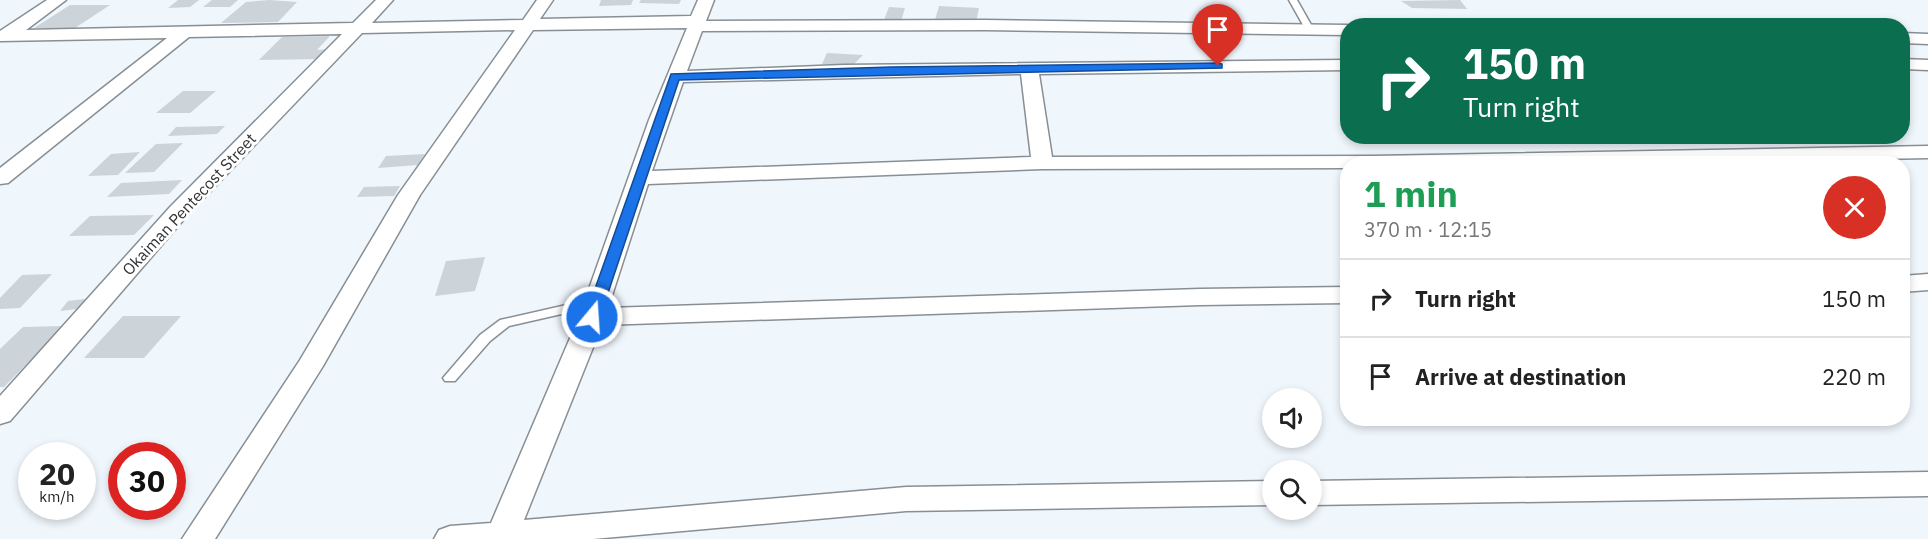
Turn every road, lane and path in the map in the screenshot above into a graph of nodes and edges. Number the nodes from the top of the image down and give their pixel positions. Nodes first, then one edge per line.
1 (58, 0) edge
2 (386, 0) edge
3 (545, 0) edge
4 (1293, 0) edge
5 (699, 16) edge
6 (527, 24) junction
7 (358, 28) junction
8 (1310, 30) junction
9 (1340, 30) edge
10 (185, 32) junction
11 (2, 37) edge
12 (1910, 38) edge
13 (1928, 39) edge
14 (1910, 64) edge
15 (1340, 65) edge
16 (1928, 65) edge
17 (1029, 68) junction
18 (675, 77) junction
19 (1928, 152) edge
20 (1706, 156) edge
21 (1340, 162) edge
22 (1042, 163) junction
23 (0, 178) edge
24 (640, 178) junction
25 (1928, 282) edge
26 (1910, 283) edge
27 (1340, 295) edge
28 (595, 310) junction
29 (450, 378) dead end
30 (0, 414) edge
31 (1928, 484) edge
32 (1322, 493) edge
33 (1262, 494) edge
34 (500, 537) edge
35 (198, 539) edge
36 (450, 539) edge

1 - 11 street
2 - 7 street, Okaiman Pentecost Street
3 - 6 street
4 - 8 lane
5 - 6 street
5 - 8 street
5 - 18 street
6 - 7 street
6 - 35 street
7 - 10 street
7 - 30 street, Okaiman Pentecost Street
8 - 9 street
10 - 11 street
10 - 23 street
12 - 13 street
14 - 16 street
15 - 17 street
17 - 18 street
17 - 22 street
18 - 24 street
19 - 20 street
21 - 22 street
22 - 24 street
24 - 28 street
25 - 26 street
27 - 28 street
28 - 29 lane
28 - 34 street
31 - 32 street
33 - 34 street
34 - 36 street

